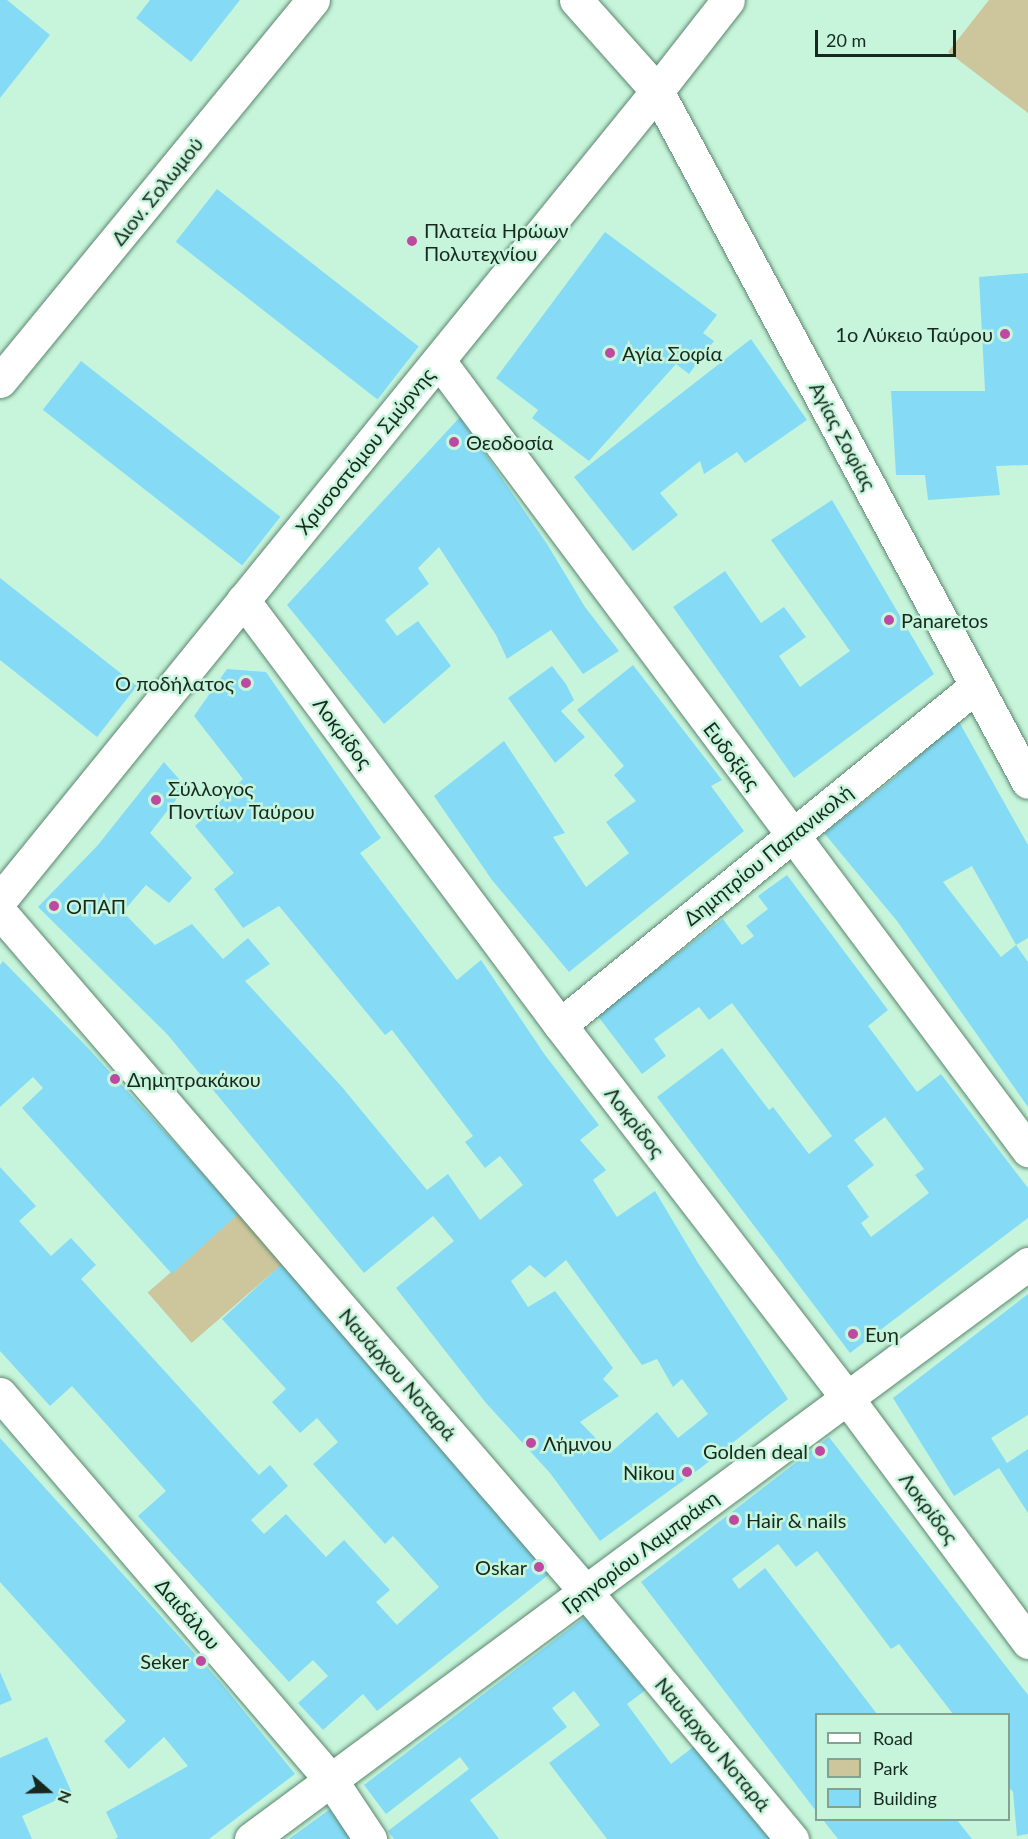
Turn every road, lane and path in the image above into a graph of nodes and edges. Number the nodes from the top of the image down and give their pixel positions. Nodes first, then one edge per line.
1 (313, 0) edge
2 (576, 0) edge
3 (728, 0) edge
4 (657, 91) junction
5 (439, 361) junction
6 (0, 381) edge
7 (243, 600) junction
8 (976, 686) junction
9 (1028, 782) edge
10 (792, 836) junction
11 (0, 900) edge
12 (0, 912) edge
13 (560, 1025) junction
14 (1028, 1150) edge
15 (1028, 1264) edge
16 (0, 1394) edge
17 (848, 1398) junction
18 (586, 1592) junction
19 (1028, 1642) edge
20 (331, 1780) junction
21 (251, 1839) edge
22 (370, 1839) edge
23 (792, 1839) edge

1 - 6 street, Διον. Σολωμού
2 - 4 street, Αγίας Σοφίας
3 - 4 street, Χρυσοστόμου Σμύρνης
4 - 5 street, Χρυσοστόμου Σμύρνης
4 - 8 street, Αγίας Σοφίας
5 - 7 street, Χρυσοστόμου Σμύρνης
5 - 10 street, Ευδοξίας
7 - 11 street, Χρυσοστόμου Σμύρνης
7 - 13 street, Λοκρίδος
8 - 9 street, Αγίας Σοφίας
8 - 10 street, Δημητρίου Παπανικολή
10 - 13 street, Δημητρίου Παπανικολή
10 - 14 street, Ευδοξίας
12 - 18 street, Ναυάρχου Νοταρά
13 - 17 street, Λοκρίδος
15 - 17 street, Γρηγορίου Λαμπράκη
16 - 20 street, Δαιδάλου
17 - 18 street, Γρηγορίου Λαμπράκη
17 - 19 street, Λοκρίδος
18 - 20 street, Γρηγορίου Λαμπράκη
18 - 23 street, Ναυάρχου Νοταρά
20 - 21 street, Γρηγορίου Λαμπράκη
20 - 22 street, Δαιδάλου

